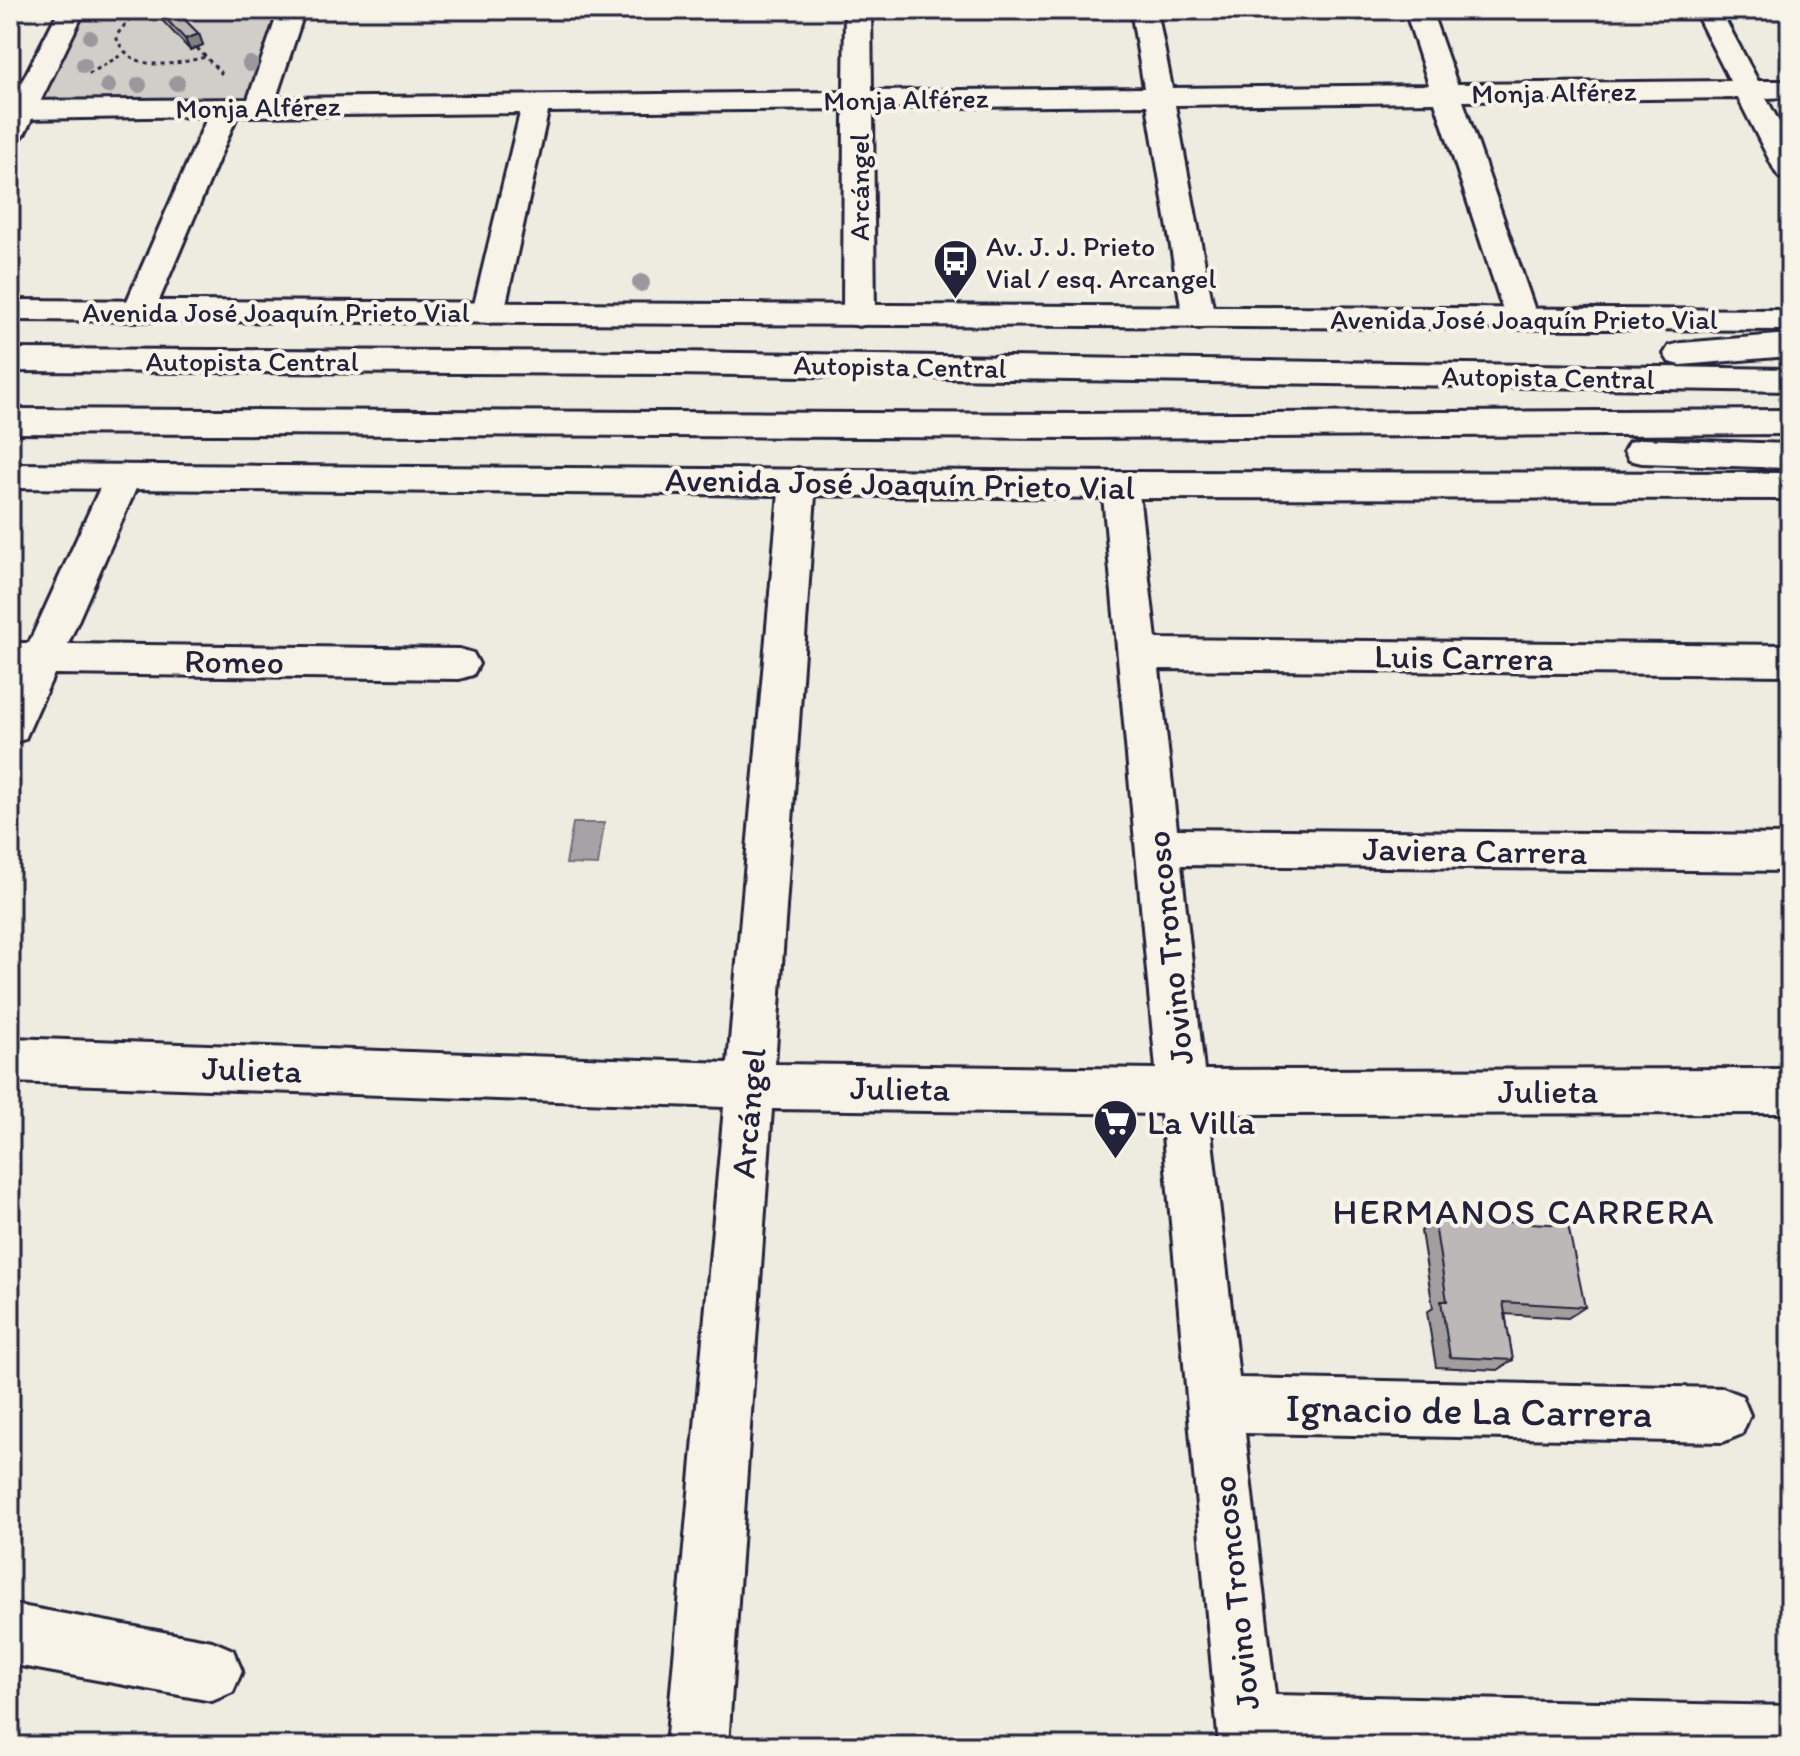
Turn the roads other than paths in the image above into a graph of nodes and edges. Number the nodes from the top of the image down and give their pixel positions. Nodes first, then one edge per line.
1 (72, 10) edge
2 (292, 10) edge
3 (858, 10) edge
4 (1144, 10) edge
5 (1418, 10) edge
6 (1707, 10) edge
7 (1790, 89) edge
8 (1748, 90) junction
9 (1447, 93) junction
10 (1161, 96) junction
11 (858, 100) junction
12 (536, 104) junction
13 (226, 107) junction
14 (259, 107) junction
15 (16, 121) edge
16 (1790, 171) edge
17 (10, 310) edge
18 (139, 310) junction
19 (488, 313) junction
20 (859, 316) junction
21 (1199, 318) junction
22 (1522, 319) junction
23 (1790, 320) edge
24 (1790, 345) edge
25 (10, 360) edge
26 (1508, 376) junction
27 (1790, 380) edge
28 (10, 421) edge
29 (1790, 422) edge
30 (1333, 425) junction
31 (1790, 456) edge
32 (10, 476) edge
33 (123, 477) junction
34 (798, 481) junction
35 (1120, 485) junction
36 (1790, 486) edge
37 (1138, 654) junction
38 (26, 658) edge
39 (1790, 660) edge
40 (459, 664) dead end
41 (10, 728) edge
42 (1159, 847) junction
43 (1790, 853) edge
44 (10, 1060) edge
45 (750, 1086) junction
46 (1790, 1091) edge
47 (1183, 1092) junction
48 (1216, 1405) junction
49 (1723, 1415) dead end
50 (10, 1634) edge
51 (212, 1671) dead end
52 (1249, 1736) edge
53 (1790, 1737) edge
54 (697, 1746) edge

1 - 15 main road
2 - 14 main road
3 - 11 main road, Arcángel
4 - 10 main road
5 - 9 main road
6 - 8 main road
7 - 8 main road, Monja Alférez
8 - 9 main road, Monja Alférez
8 - 16 main road
9 - 10 main road, Monja Alférez
9 - 22 main road
10 - 11 main road, Monja Alférez
10 - 21 main road
11 - 12 main road, Monja Alférez
11 - 20 main road, Arcángel
12 - 14 main road, Monja Alférez
12 - 19 main road
13 - 14 main road, Monja Alférez
13 - 15 main road, Monja Alférez
13 - 18 main road
17 - 18 main road, Avenida José Joaquín Prieto Vial
18 - 19 main road, Avenida José Joaquín Prieto Vial
19 - 20 main road, Avenida José Joaquín Prieto Vial
20 - 21 main road, Avenida José Joaquín Prieto Vial
21 - 22 main road, Avenida José Joaquín Prieto Vial
22 - 23 main road, Avenida José Joaquín Prieto Vial
24 - 26 main road
25 - 26 main road, Autopista Central
26 - 27 main road, Autopista Central
28 - 30 main road, Autopista Central
29 - 30 main road, Autopista Central
30 - 31 main road
32 - 33 main road, Avenida José Joaquín Prieto Vial
33 - 34 main road, Avenida José Joaquín Prieto Vial
33 - 38 main road
34 - 35 main road, Avenida José Joaquín Prieto Vial
34 - 45 main road, Arcángel
35 - 36 main road, Avenida José Joaquín Prieto Vial
35 - 37 main road, Jovino Troncoso
37 - 39 main road, Luis Carrera
37 - 42 main road, Jovino Troncoso
38 - 40 main road, Romeo
38 - 41 main road
42 - 43 main road, Javiera Carrera
42 - 47 main road, Jovino Troncoso
44 - 45 main road, Julieta
45 - 47 main road, Julieta
45 - 54 main road, Arcángel
46 - 47 main road, Julieta
47 - 48 main road, Jovino Troncoso
48 - 49 main road, Ignacio de La Carrera
48 - 52 main road, Jovino Troncoso
50 - 51 main road
52 - 53 main road

